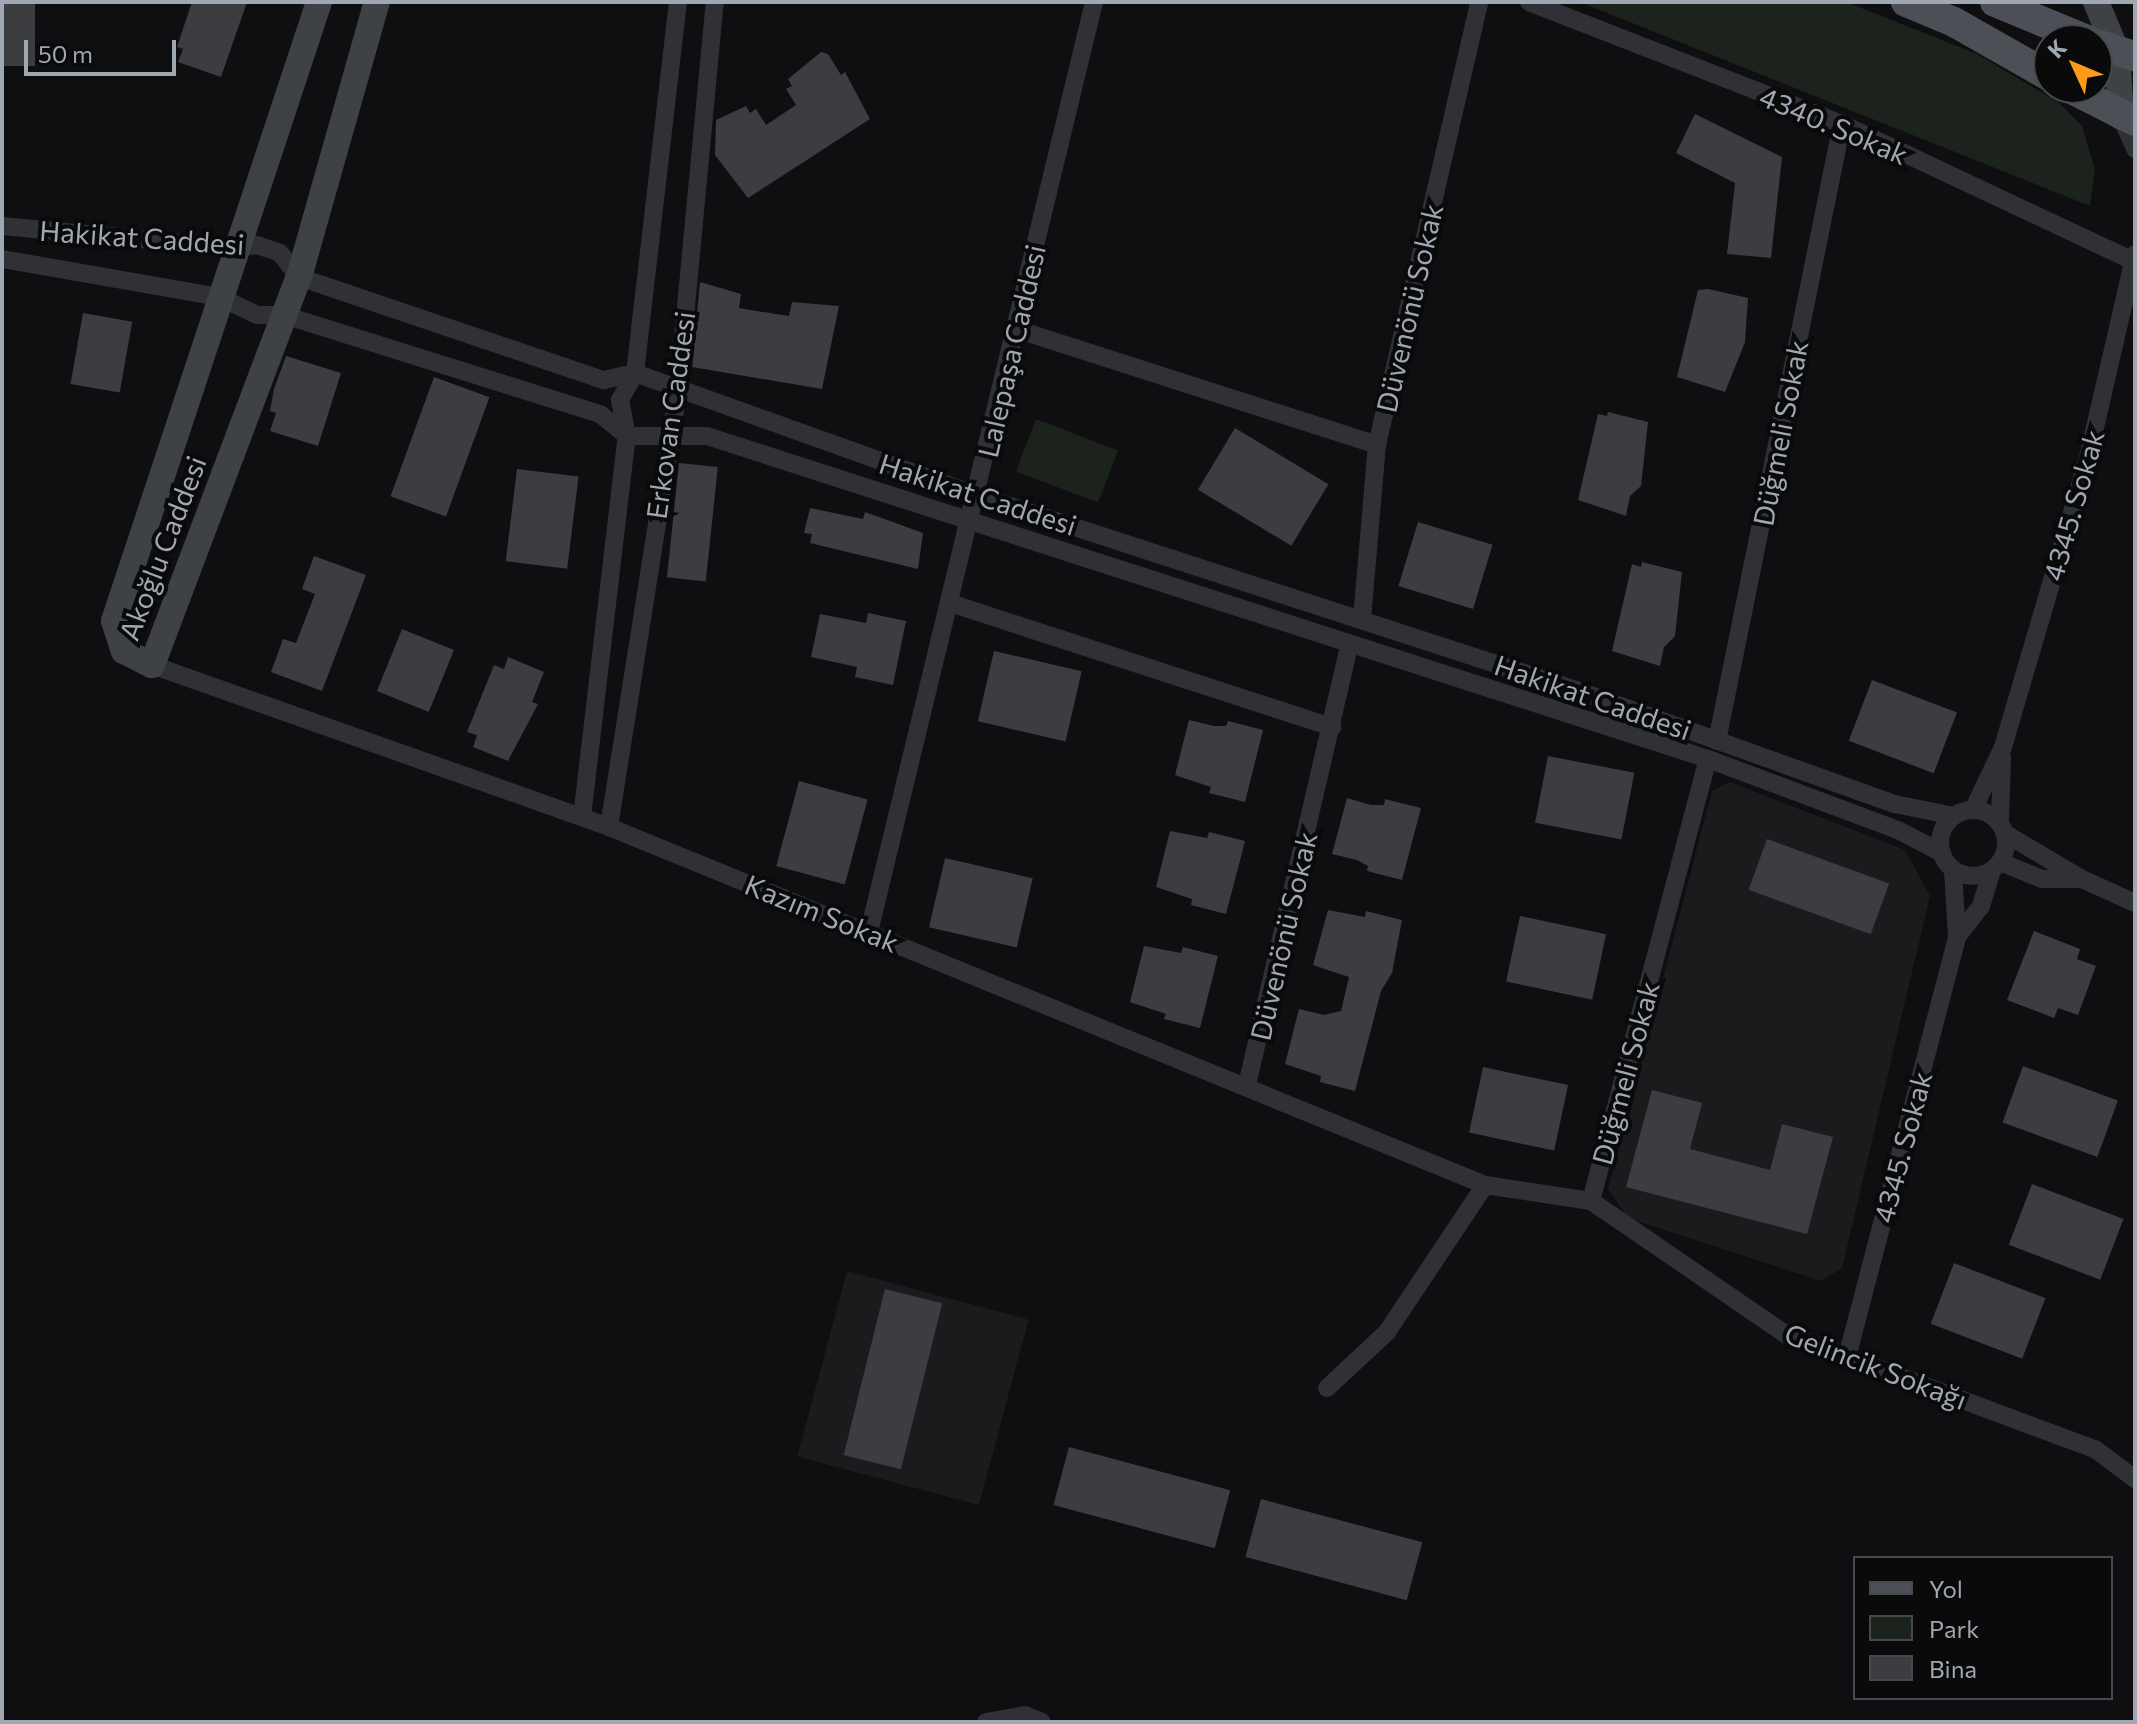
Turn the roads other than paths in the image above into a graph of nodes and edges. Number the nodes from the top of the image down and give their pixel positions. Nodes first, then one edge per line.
1 (319, 2) edge
2 (377, 2) edge
3 (678, 2) edge
4 (715, 2) edge
5 (1094, 2) edge
6 (1479, 2) edge
7 (1529, 2) edge
8 (1906, 2) edge
9 (1995, 2) edge
10 (2096, 2) edge
11 (2048, 24) edge
12 (2116, 51) edge
13 (2033, 67) edge
14 (2100, 104) edge
15 (2128, 119) edge
16 (1842, 124) junction
17 (2135, 149) edge
18 (2, 226) edge
19 (234, 248) junction
20 (2, 259) edge
21 (2135, 259) edge
22 (299, 277) junction
23 (219, 297) junction
24 (284, 315) junction
25 (1016, 329) junction
26 (635, 373) junction
27 (678, 391) junction
28 (667, 435) junction
29 (627, 436) junction
30 (1377, 445) junction
31 (976, 495) junction
32 (971, 520) junction
33 (950, 603) junction
34 (1362, 619) junction
35 (1349, 646) junction
36 (152, 665) junction
37 (1332, 727) junction
38 (1717, 741) junction
39 (2003, 747) junction
40 (1708, 759) junction
41 (1973, 810) junction
42 (1954, 816) junction
43 (582, 817) junction
44 (609, 827) junction
45 (2002, 828) junction
46 (1942, 853) junction
47 (1996, 866) junction
48 (1953, 870) junction
49 (2082, 879) junction
50 (2135, 903) edge
51 (869, 932) junction
52 (1957, 937) junction
53 (1247, 1085) junction
54 (1485, 1185) junction
55 (1591, 1201) junction
56 (1847, 1357) junction
57 (1327, 1388) dead end
58 (2135, 1479) edge
59 (986, 1722) edge
60 (1042, 1722) edge

1 - 19 street, Akoğlu Caddesi
2 - 22 street, Akoğlu Caddesi
3 - 26 street, Erkovan Caddesi
4 - 27 street, Erkovan Caddesi
5 - 25 street, Lalepaşa Caddesi
6 - 30 street, Düvenönü Sokak
7 - 16 street, 4340. Sokak
8 - 13 main road
9 - 11 main road
10 - 12 street
12 - 15 street
14 - 15 main road
15 - 17 street
16 - 21 street, 4340. Sokak
16 - 38 street, Düğmeli Sokak
18 - 19 street, Hakikat Caddesi
19 - 22 street, Hakikat Caddesi
19 - 23 street, Akoğlu Caddesi
20 - 23 street, Hakikat Caddesi
21 - 39 street, 4345. Sokak
22 - 24 street, Akoğlu Caddesi
22 - 26 street, Hakikat Caddesi
23 - 24 street, Hakikat Caddesi
23 - 36 street, Akoğlu Caddesi
24 - 29 street, Hakikat Caddesi
24 - 36 street, Akoğlu Caddesi
25 - 30 street
25 - 31 street, Lalepaşa Caddesi
26 - 27 street, Hakikat Caddesi
26 - 29 street, Erkovan Caddesi
27 - 28 street, Erkovan Caddesi
27 - 31 street, Hakikat Caddesi
28 - 29 street, Hakikat Caddesi
28 - 32 street, Hakikat Caddesi
28 - 44 street, Erkovan Caddesi
29 - 43 street, Erkovan Caddesi
30 - 34 street, Düvenönü Sokak
31 - 32 street, Lalepaşa Caddesi
31 - 34 street, Hakikat Caddesi
32 - 33 street, Lalepaşa Caddesi
32 - 35 street, Hakikat Caddesi
33 - 37 street
33 - 51 street, Lalepaşa Caddesi
34 - 38 street, Hakikat Caddesi
35 - 37 street, Düvenönü Sokak
35 - 40 street, Hakikat Caddesi
36 - 43 street, Kazım Sokak
37 - 53 street, Düvenönü Sokak
38 - 42 street, Hakikat Caddesi
39 - 41 street, 4345. Sokak
39 - 45 street, 4345. Sokak
40 - 46 street, Hakikat Caddesi
40 - 55 street, Düğmeli Sokak
41 - 42 street
41 - 45 street
42 - 46 street
43 - 44 street, Kazım Sokak
44 - 51 street, Kazım Sokak
45 - 47 street
45 - 49 street
46 - 48 street
47 - 48 street
47 - 49 street
47 - 52 street, 4345. Sokak
48 - 52 street, 4345. Sokak
49 - 50 street
51 - 53 street, Kazım Sokak
52 - 56 street, 4345. Sokak
53 - 54 street, Kazım Sokak
54 - 55 street, Kazım Sokak
54 - 57 street
55 - 56 street, Gelincik Sokağı
56 - 58 street, Gelincik Sokağı
59 - 60 street

